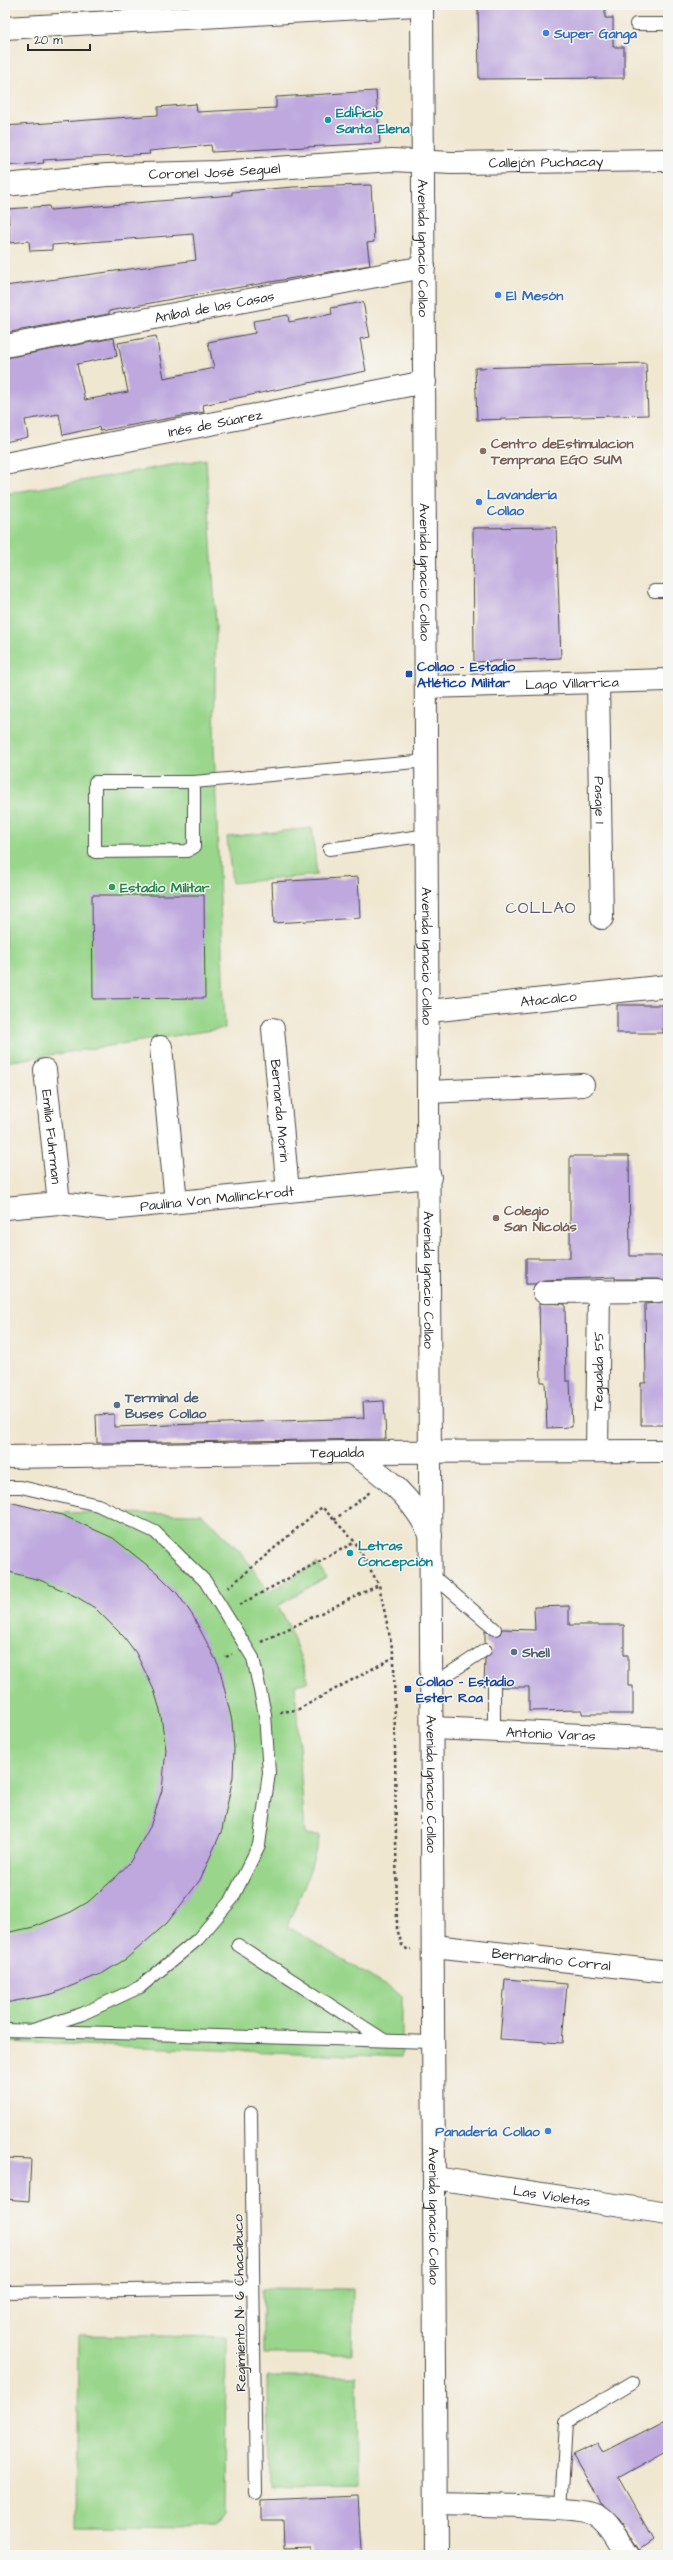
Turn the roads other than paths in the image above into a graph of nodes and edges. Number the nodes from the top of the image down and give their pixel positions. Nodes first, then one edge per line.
1 (416, 5) edge
2 (422, 5) edge
3 (253, 10) edge
4 (131, 13) edge
5 (636, 24) dead end
6 (668, 24) edge
7 (5, 28) edge
8 (668, 160) edge
9 (424, 162) junction
10 (5, 185) edge
11 (424, 267) junction
12 (5, 346) edge
13 (425, 382) junction
14 (5, 464) edge
15 (654, 591) dead end
16 (668, 591) edge
17 (668, 680) edge
18 (598, 682) junction
19 (427, 686) junction
20 (427, 761) junction
21 (194, 782) junction
22 (428, 835) junction
23 (329, 849) dead end
24 (602, 918) dead end
25 (668, 986) edge
26 (429, 1011) junction
27 (273, 1029) dead end
28 (161, 1047) dead end
29 (45, 1070) dead end
30 (583, 1085) dead end
31 (429, 1092) junction
32 (430, 1177) junction
33 (288, 1191) junction
34 (176, 1202) junction
35 (58, 1203) junction
36 (5, 1208) edge
37 (658, 1291) dead end
38 (544, 1292) dead end
39 (599, 1292) junction
40 (597, 1451) junction
41 (668, 1451) edge
42 (350, 1452) junction
43 (432, 1452) junction
44 (5, 1457) edge
45 (5, 1487) edge
46 (432, 1537) junction
47 (432, 1575) junction
48 (495, 1629) dead end
49 (485, 1650) dead end
50 (433, 1684) junction
51 (494, 1687) dead end
52 (433, 1728) junction
53 (494, 1731) junction
54 (668, 1739) edge
55 (238, 1946) dead end
56 (434, 1946) junction
57 (668, 1972) edge
58 (5, 2030) edge
59 (33, 2030) junction
60 (385, 2041) junction
61 (434, 2042) junction
62 (251, 2113) dead end
63 (435, 2178) junction
64 (668, 2213) edge
65 (253, 2288) junction
66 (5, 2292) edge
67 (633, 2382) dead end
68 (256, 2493) dead end
69 (436, 2504) junction
70 (561, 2509) junction
71 (436, 2555) edge
72 (628, 2555) edge

1 - 3 street
2 - 9 street, Avenida Ignacio Collao
3 - 4 street
4 - 7 street
5 - 6 lane
8 - 9 street, Callejón Puchacay
9 - 10 street, Coronel José Seguel
9 - 11 street, Avenida Ignacio Collao
11 - 12 street, Aníbal de las Casas
11 - 13 street, Avenida Ignacio Collao
13 - 14 street, Inés de Súarez
13 - 19 street, Avenida Ignacio Collao
15 - 16 lane
17 - 18 street, Lago Villarrica
18 - 19 street, Lago Villarrica
18 - 24 street, Pasaje 1
19 - 20 street, Avenida Ignacio Collao
20 - 21 lane
20 - 22 street, Avenida Ignacio Collao
21 - 21 lane
22 - 23 lane
22 - 26 street, Avenida Ignacio Collao
25 - 26 street, Atacalco
26 - 31 street, Avenida Ignacio Collao
27 - 33 street, Bernarda Morin
28 - 34 street
29 - 35 street, Emilia Fuhrman
30 - 31 street
31 - 32 street, Avenida Ignacio Collao
32 - 33 street, Paulina Von Mallinckrodt
32 - 43 street, Avenida Ignacio Collao
33 - 34 street, Paulina Von Mallinckrodt
34 - 35 street, Paulina Von Mallinckrodt
35 - 36 street, Paulina Von Mallinckrodt
37 - 39 street
38 - 39 street
39 - 40 street, Tegualda 55
40 - 41 street, Tegualda
40 - 43 street, Tegualda
42 - 43 street, Tegualda
42 - 44 street, Tegualda
42 - 46 street
43 - 46 street, Avenida Ignacio Collao
45 - 59 lane
46 - 47 street, Avenida Ignacio Collao
47 - 48 lane
47 - 50 street, Avenida Ignacio Collao
49 - 50 lane
50 - 52 street, Avenida Ignacio Collao
51 - 53 lane
52 - 53 street, Antonio Varas
52 - 56 street, Avenida Ignacio Collao
53 - 54 street, Antonio Varas
55 - 60 lane
56 - 57 street, Bernardino Corral
56 - 61 street, Avenida Ignacio Collao
58 - 59 lane
59 - 60 lane
60 - 61 lane
61 - 63 street, Avenida Ignacio Collao
62 - 65 lane, Regimiento Nº 6 Chacabuco
63 - 64 street, Las Violetas
63 - 69 street, Avenida Ignacio Collao
65 - 66 lane
65 - 68 lane, Regimiento Nº 6 Chacabuco
67 - 70 lane
69 - 70 street
69 - 71 street, Avenida Ignacio Collao
70 - 72 street

